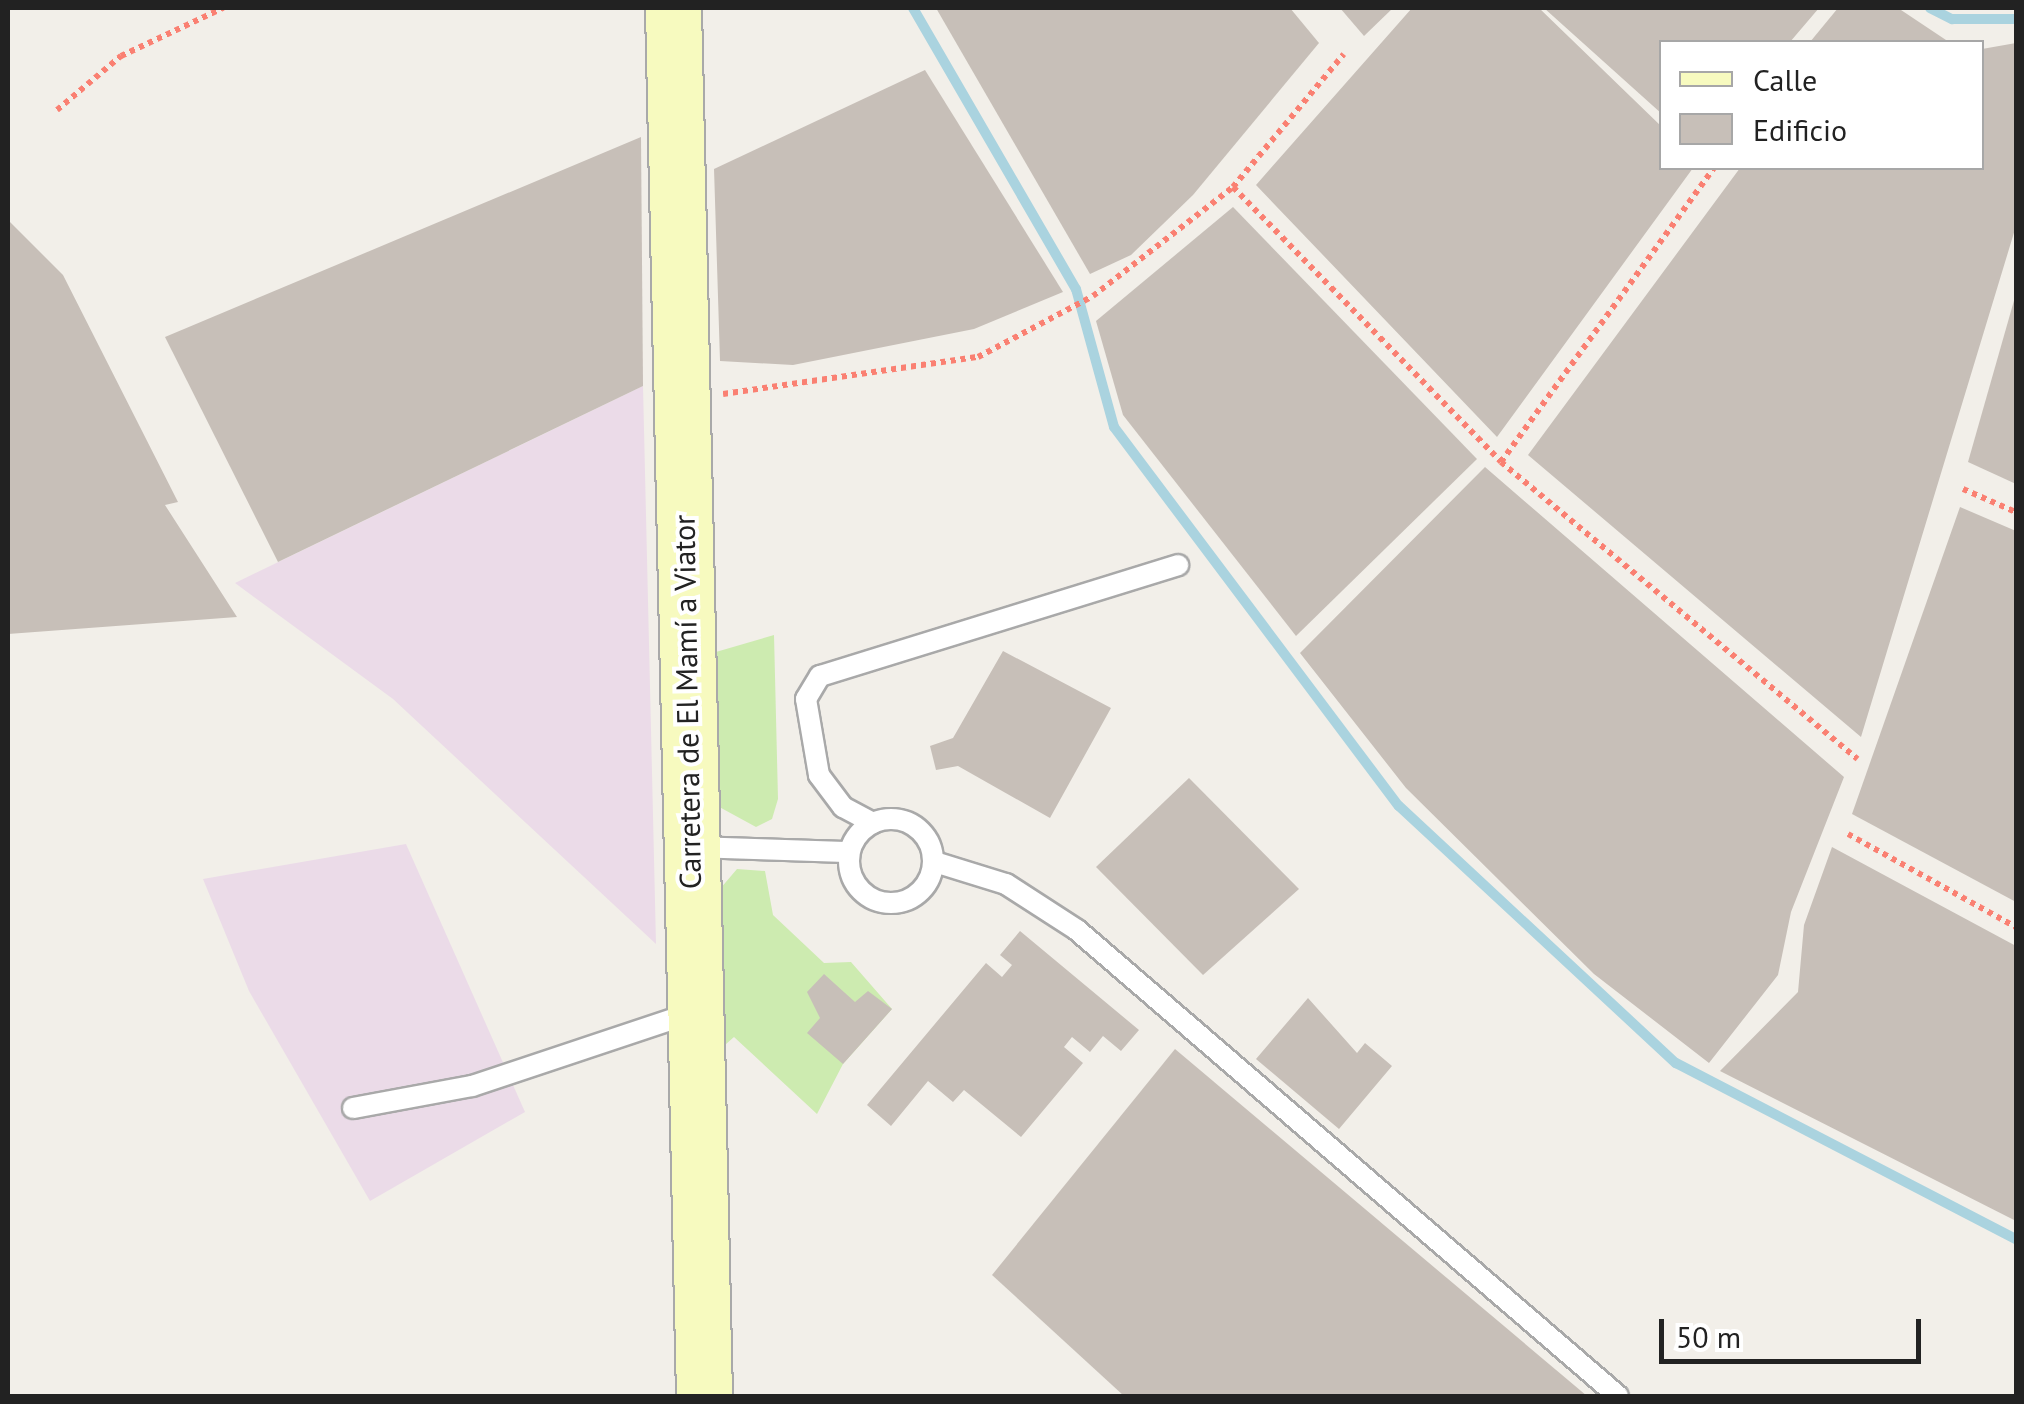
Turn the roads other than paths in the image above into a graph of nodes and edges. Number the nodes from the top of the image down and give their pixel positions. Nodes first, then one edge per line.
1 (673, 8) edge
2 (1178, 564) dead end
3 (873, 823) junction
4 (689, 847) junction
5 (843, 852) junction
6 (938, 864) junction
7 (694, 1012) junction
8 (353, 1108) dead end
9 (704, 1396) edge
10 (1618, 1396) edge

1 - 4 street, Carretera de El Mamí a Viator
2 - 3 lane
3 - 5 lane
3 - 6 lane
4 - 5 lane
4 - 7 street, Carretera de El Mamí a Viator
5 - 6 lane
6 - 10 lane
7 - 8 lane
7 - 9 street, Carretera de El Mamí a Viator

